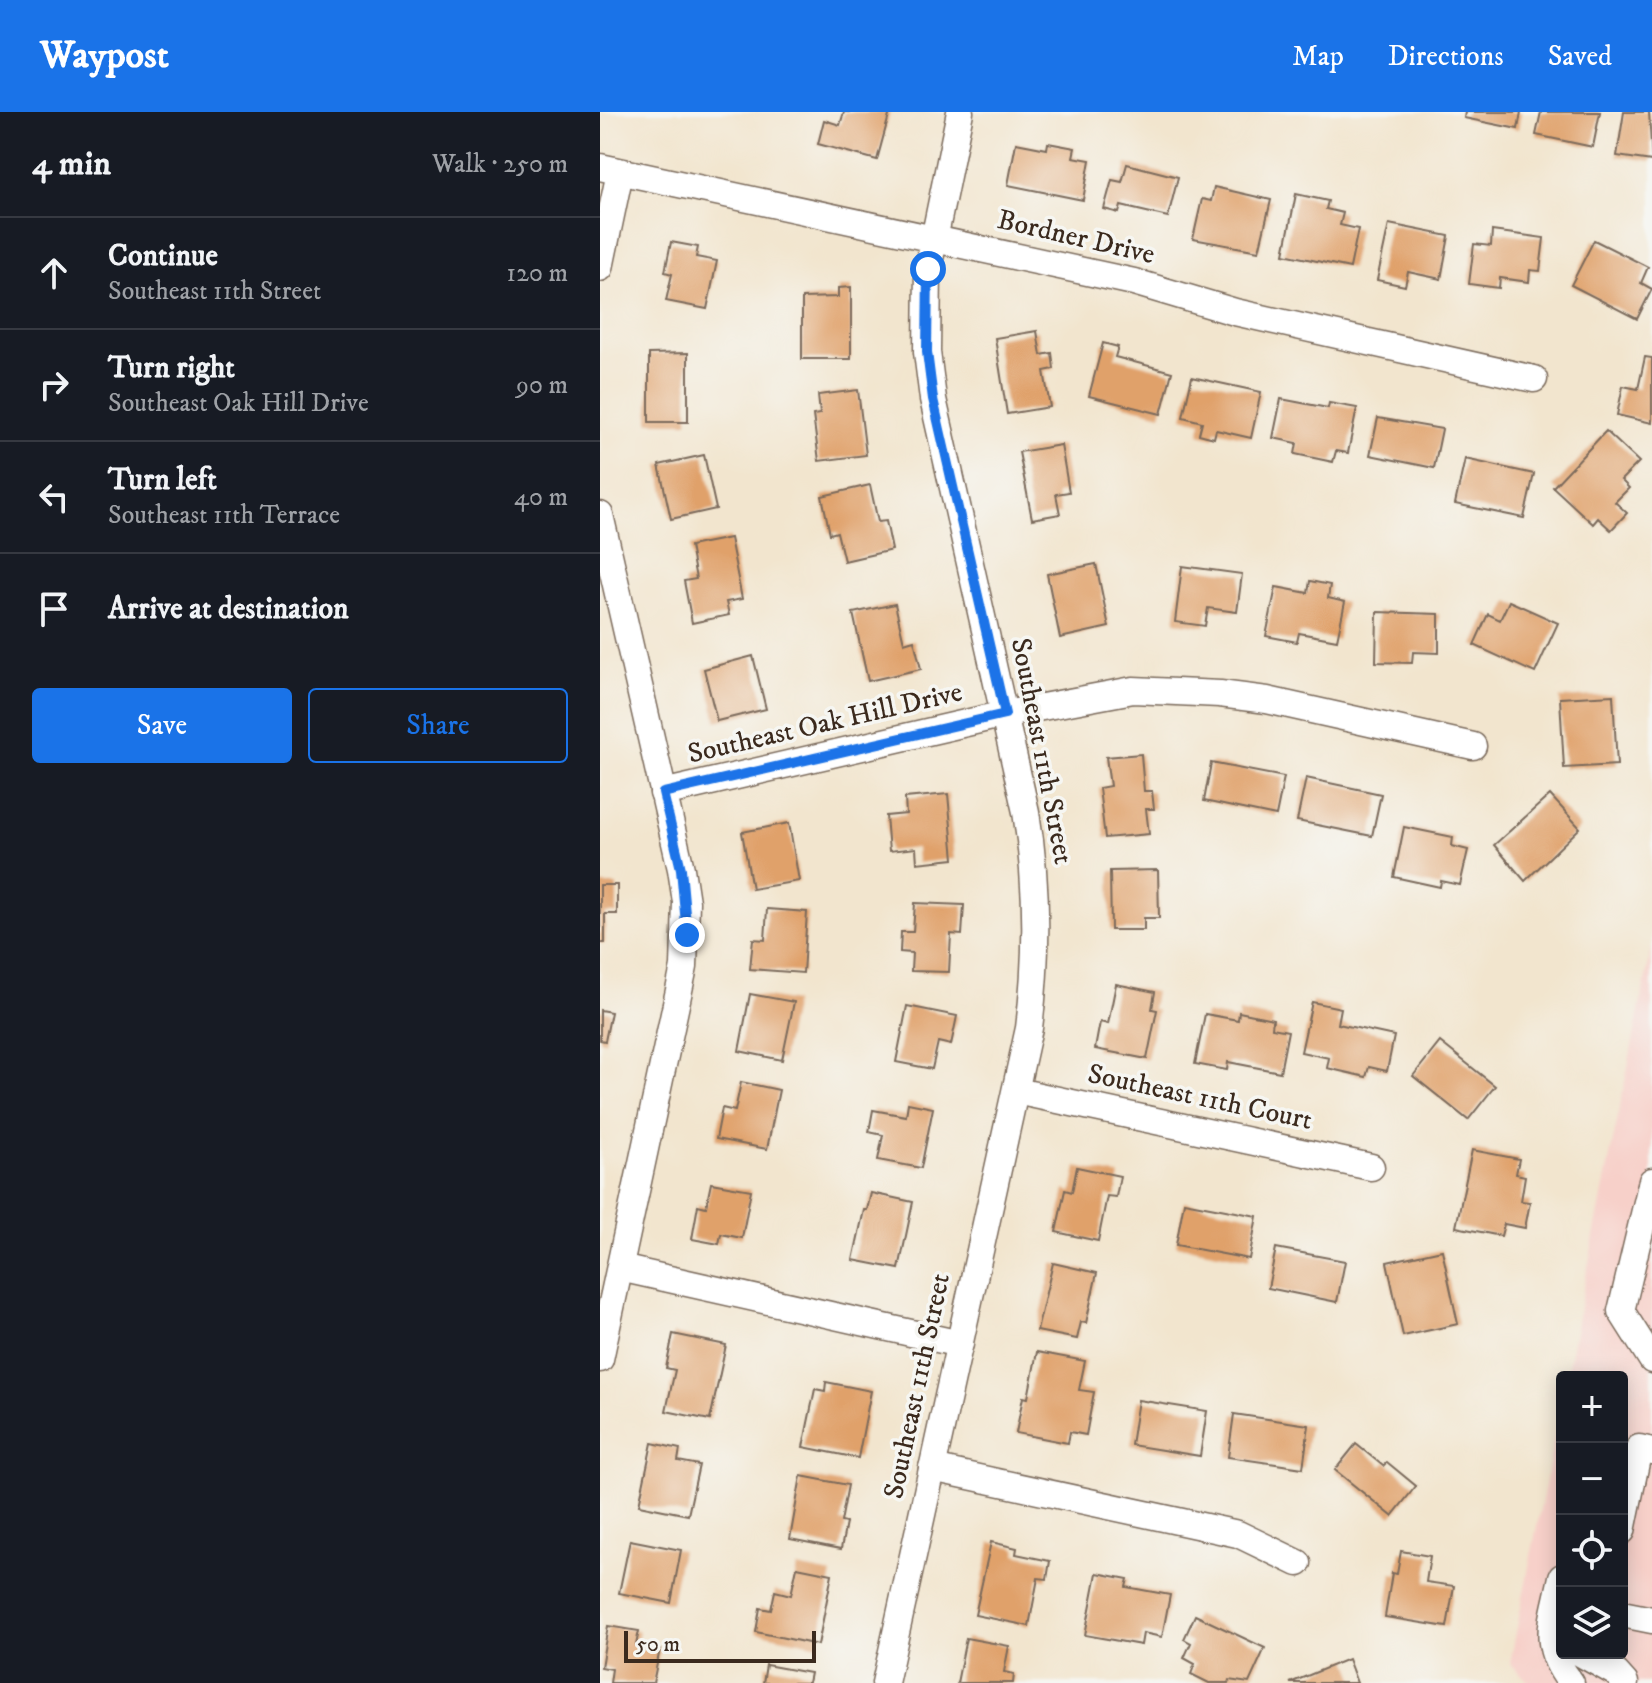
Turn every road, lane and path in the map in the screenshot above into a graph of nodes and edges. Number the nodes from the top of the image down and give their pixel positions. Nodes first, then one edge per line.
1 (960, 112) edge
2 (610, 170) edge
3 (933, 237) junction
4 (600, 268) edge
5 (1534, 379) dead end
6 (600, 515) edge
7 (1005, 714) junction
8 (1473, 746) dead end
9 (663, 793) junction
10 (1016, 1091) junction
11 (1371, 1167) dead end
12 (1652, 1181) edge
13 (620, 1268) junction
14 (960, 1344) junction
15 (600, 1359) edge
16 (1652, 1360) edge
17 (1638, 1448) edge
18 (932, 1468) junction
19 (1625, 1515) edge
20 (1298, 1563) dead end
21 (1628, 1615) edge
22 (1652, 1620) edge
23 (1556, 1652) edge
24 (1591, 1659) edge
25 (885, 1683) edge
26 (1571, 1683) edge
27 (1625, 1683) edge

1 - 3 street, Southeast 11th Street
2 - 3 street, Bordner Drive
2 - 4 street
3 - 5 street, Bordner Drive
3 - 7 street, Southeast 11th Street
6 - 9 street
7 - 8 street, Southeast Oak Hill Drive
7 - 9 street, Southeast Oak Hill Drive
7 - 10 street, Southeast 11th Street
9 - 13 street
10 - 11 street, Southeast 11th Court
10 - 14 street, Southeast 11th Street
12 - 16 street
13 - 14 street
13 - 15 street
14 - 18 street, Southeast 11th Street
17 - 19 street
18 - 20 street
18 - 25 street, Southeast 11th Street
21 - 22 street
23 - 26 street
24 - 27 street

